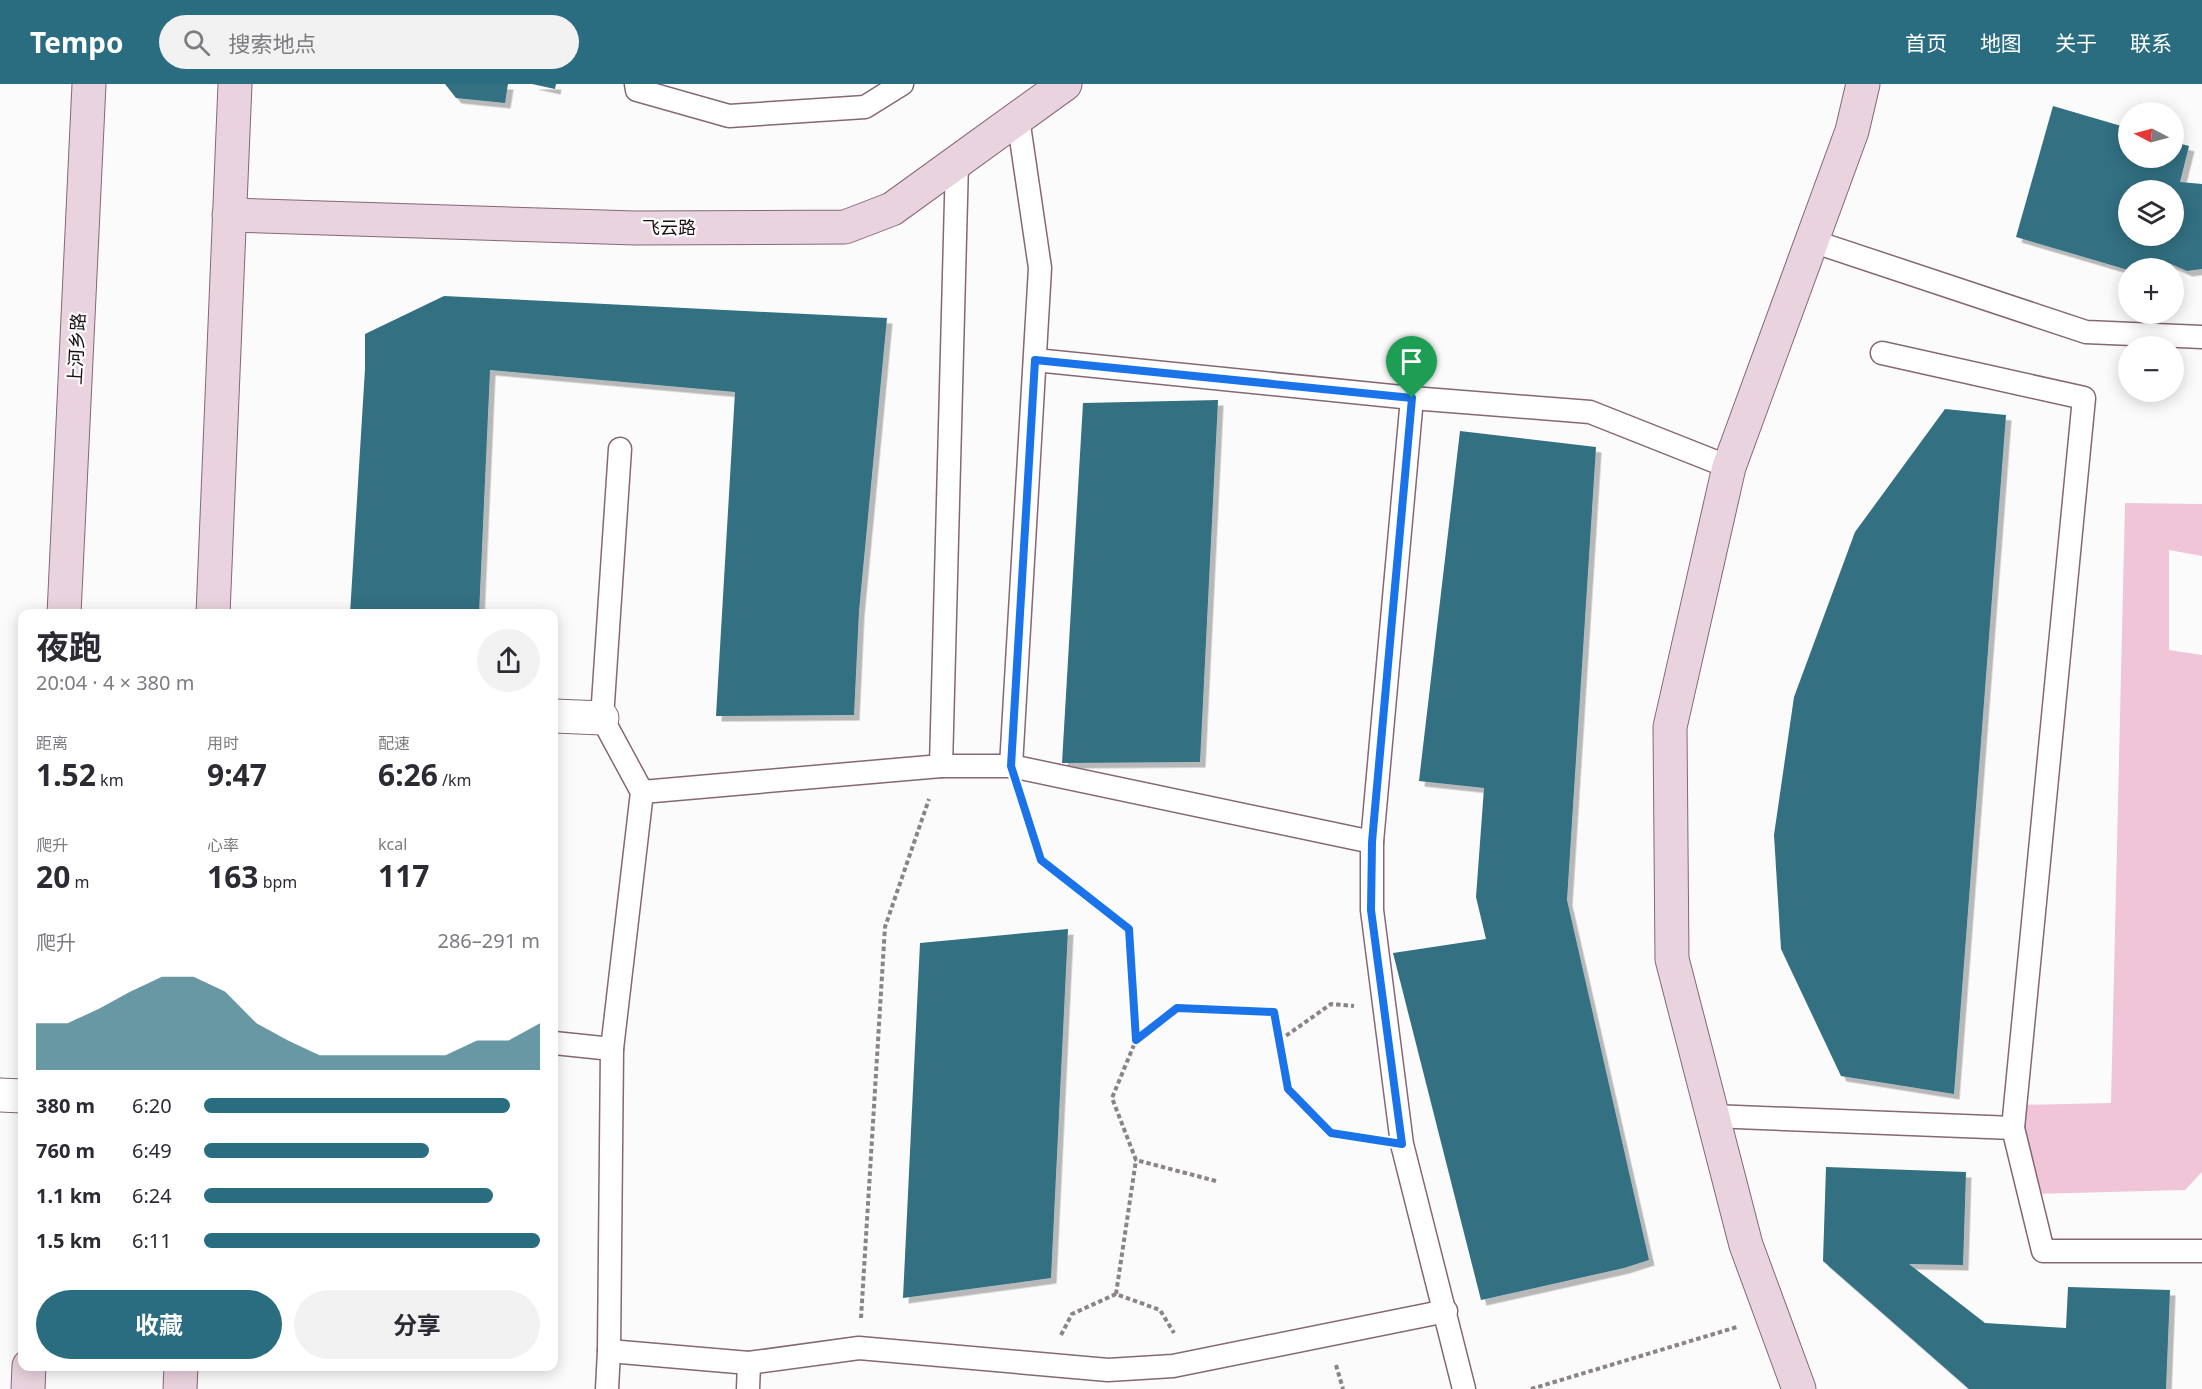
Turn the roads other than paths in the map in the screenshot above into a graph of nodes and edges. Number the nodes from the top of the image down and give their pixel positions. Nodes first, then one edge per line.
1 (89, 84) edge
2 (235, 84) edge
3 (636, 84) edge
4 (902, 84) edge
5 (1065, 84) edge
6 (1863, 84) edge
7 (1018, 118) junction
8 (957, 162) junction
9 (229, 215) junction
10 (1812, 241) junction
11 (2202, 338) edge
12 (1882, 353) dead end
13 (1035, 360) junction
14 (1412, 398) junction
15 (620, 449) dead end
16 (1730, 467) junction
17 (64, 609) edge
18 (213, 609) edge
19 (558, 716) edge
20 (602, 718) junction
21 (941, 766) junction
22 (1011, 766) junction
23 (642, 792) junction
24 (1372, 842) junction
25 (558, 1043) edge
26 (612, 1049) junction
27 (0, 1095) edge
28 (18, 1096) edge
29 (1712, 1116) junction
30 (2013, 1128) junction
31 (2202, 1251) edge
32 (1446, 1311) junction
33 (609, 1351) junction
34 (749, 1363) junction
35 (29, 1371) edge
36 (181, 1371) edge
37 (1109, 1379) edge
38 (28, 1389) edge
39 (180, 1389) edge
40 (607, 1389) edge
41 (748, 1389) edge
42 (1464, 1389) edge
43 (1799, 1389) edge

1 - 17 street, 上河乡路
2 - 9 street
3 - 4 lane
5 - 7 street, 飞云路
6 - 10 street
7 - 8 street, 飞云路
7 - 13 lane
8 - 9 street, 飞云路
8 - 21 lane
9 - 18 street
10 - 11 lane
10 - 16 street
12 - 30 lane
13 - 14 lane
13 - 22 lane
14 - 16 lane
14 - 24 lane
15 - 20 lane
16 - 29 street
19 - 20 street
20 - 23 lane
21 - 22 lane
21 - 23 lane
22 - 24 lane
23 - 26 lane
24 - 32 lane
25 - 26 lane
26 - 33 lane
27 - 28 street
29 - 30 lane
29 - 43 street
30 - 31 lane
32 - 37 lane
32 - 42 lane
33 - 34 lane
33 - 40 lane
34 - 37 lane
34 - 41 lane
35 - 38 street
36 - 39 street

